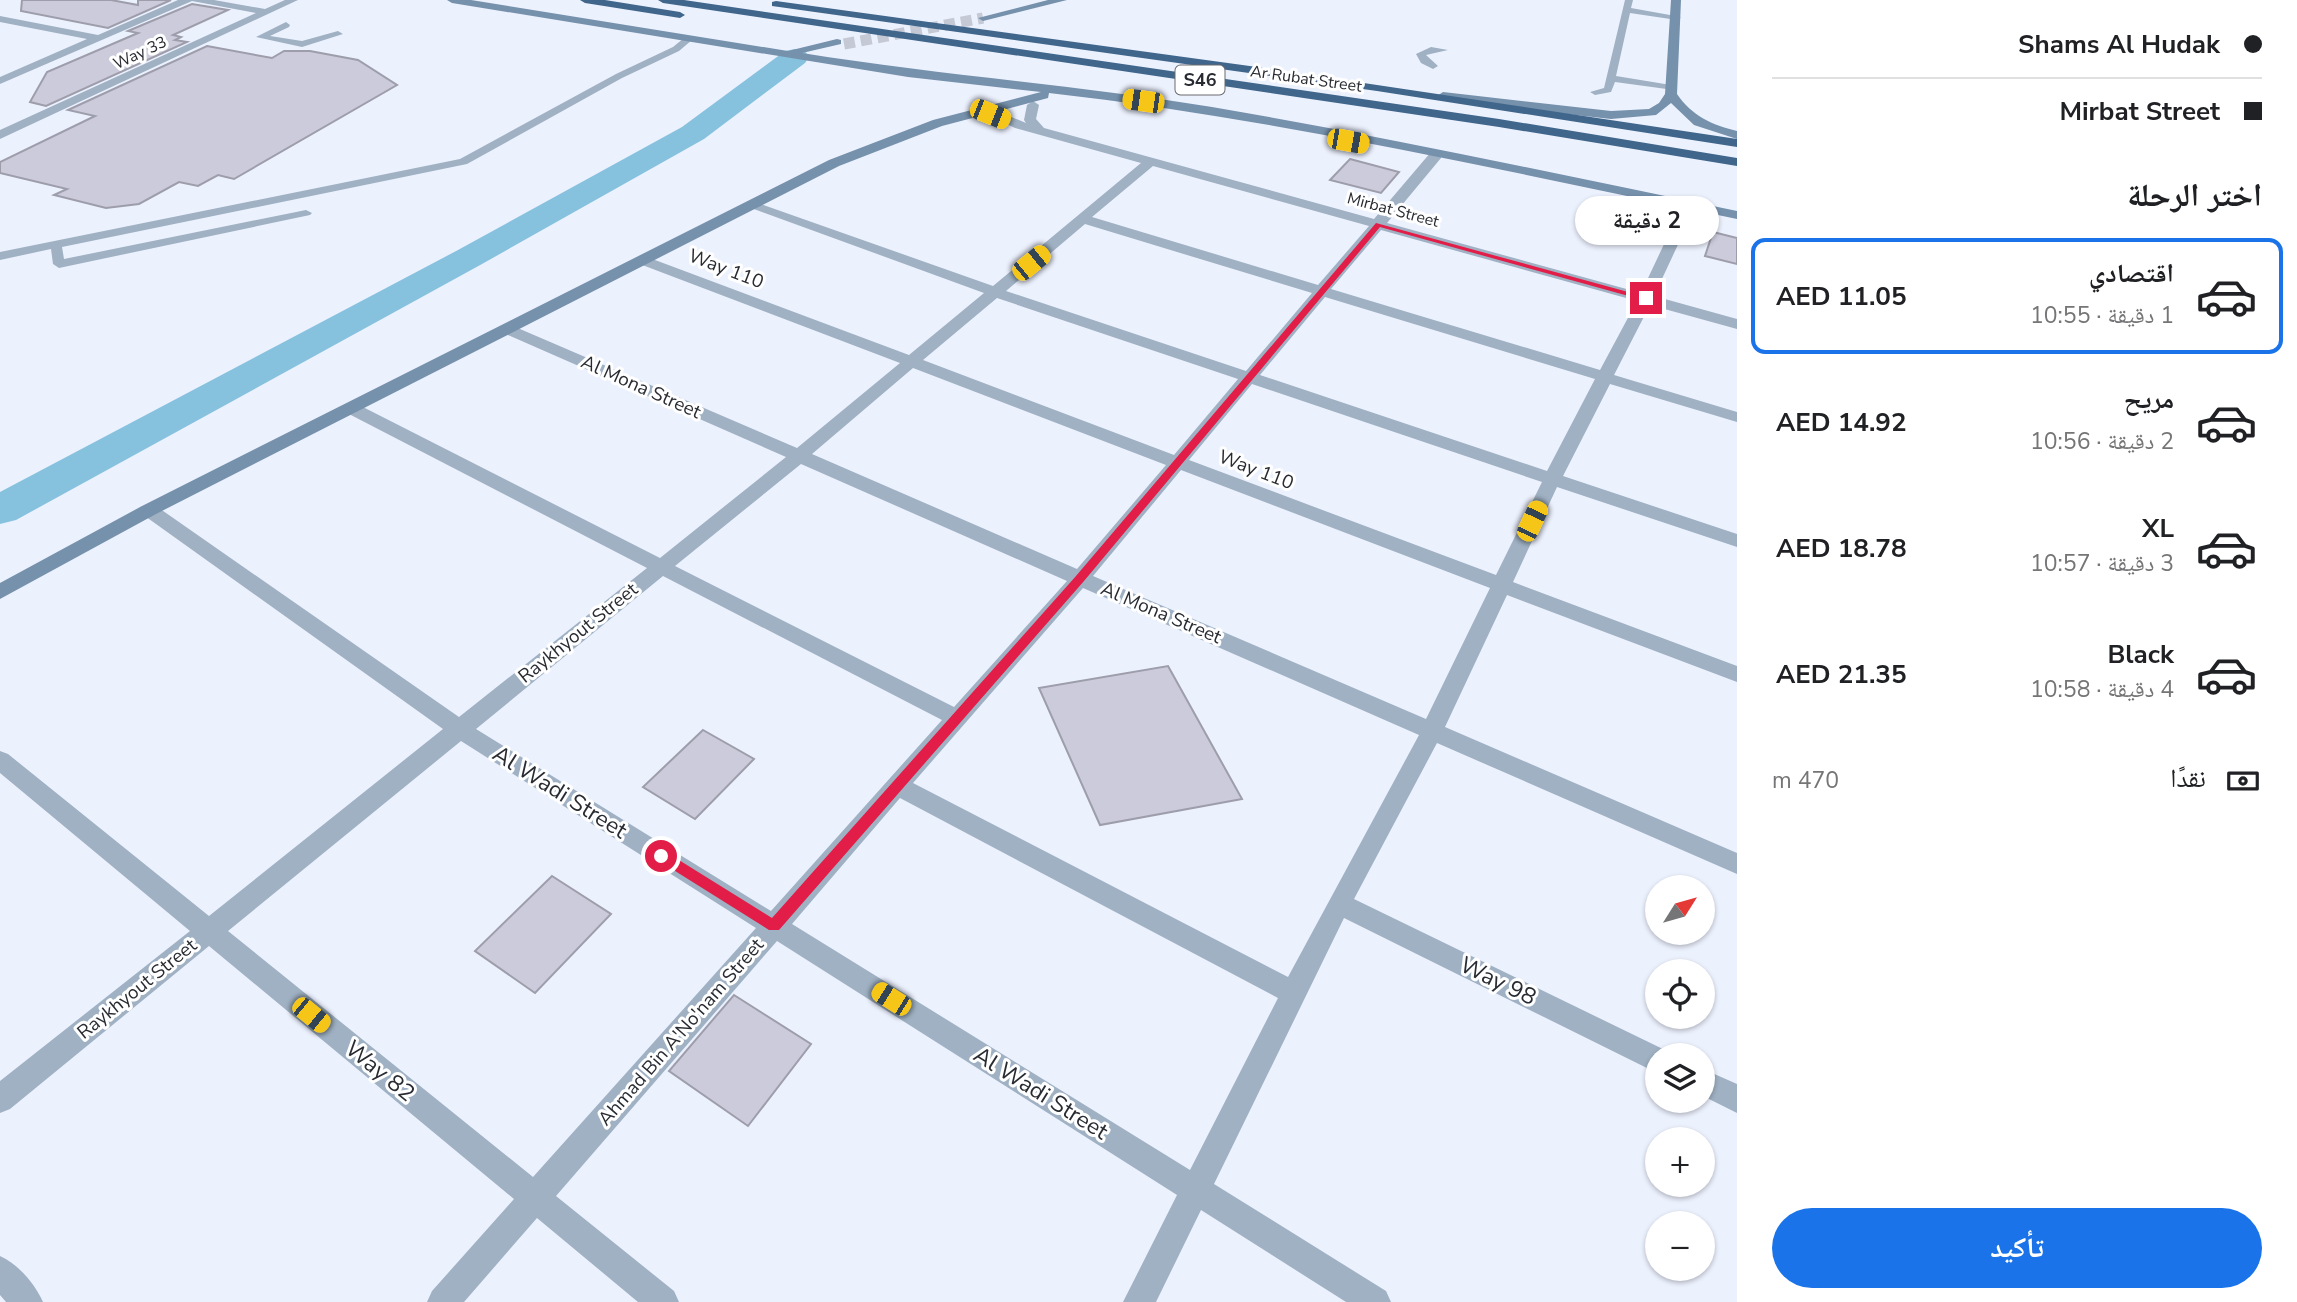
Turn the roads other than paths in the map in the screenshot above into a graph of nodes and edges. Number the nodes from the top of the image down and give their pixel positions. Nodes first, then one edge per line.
1 (161, 0) edge
2 (197, 0) edge
3 (293, 0) edge
4 (452, 0) edge
5 (585, 0) edge
6 (663, 0) edge
7 (747, 0) edge
8 (801, 0) edge
9 (1062, 0) edge
10 (1676, 0) edge
11 (183, 2) edge
12 (1629, 5) edge
13 (266, 12) junction
14 (979, 16) tunnel mouth
15 (1677, 17) junction
16 (0, 19) edge
17 (896, 20) junction
18 (286, 25) dead end
19 (824, 26) junction
20 (338, 34) dead end
21 (670, 37) junction
22 (98, 38) junction
23 (688, 40) junction
24 (840, 44) junction
25 (1443, 50) dead end
26 (663, 55) junction
27 (781, 55) junction
28 (795, 57) junction
29 (850, 65) junction
30 (1433, 66) dead end
31 (1611, 78) junction
32 (0, 80) edge
33 (934, 84) junction
34 (1029, 88) junction
35 (1671, 91) junction
36 (1067, 92) junction
37 (1595, 92) dead end
38 (1443, 96) junction
39 (1037, 100) junction
40 (987, 112) junction
41 (1040, 130) junction
42 (0, 135) edge
43 (1737, 135) edge
44 (1737, 143) edge
45 (1428, 154) junction
46 (1151, 161) junction
47 (1737, 162) edge
48 (750, 205) junction
49 (1689, 206) junction
50 (306, 213) dead end
51 (1737, 215) edge
52 (1084, 219) junction
53 (1379, 224) junction
54 (56, 244) junction
55 (0, 256) edge
56 (642, 260) junction
57 (995, 292) junction
58 (1323, 292) junction
59 (1646, 298) junction
60 (1737, 324) edge
61 (507, 329) junction
62 (912, 362) junction
63 (1249, 377) junction
64 (1604, 377) junction
65 (353, 409) junction
66 (1737, 418) edge
67 (799, 456) junction
68 (1178, 463) junction
69 (1552, 479) junction
70 (149, 510) junction
71 (1737, 541) edge
72 (661, 567) junction
73 (1080, 578) junction
74 (1503, 585) junction
75 (0, 592) edge
76 (1737, 674) edge
77 (957, 718) junction
78 (459, 729) junction
79 (1432, 731) junction
80 (4, 770) edge
81 (896, 785) junction
82 (1737, 864) edge
83 (1339, 903) junction
84 (774, 926) junction
85 (209, 931) junction
86 (1295, 994) junction
87 (1645, 1054) edge
88 (1715, 1088) edge
89 (0, 1099) edge
90 (1737, 1099) edge
91 (1196, 1190) junction
92 (535, 1198) junction
93 (0, 1272) edge
94 (27, 1302) edge
95 (443, 1302) edge
96 (663, 1302) edge
97 (1139, 1302) edge
98 (1376, 1302) edge

1 - 11 street
2 - 13 street
3 - 13 street, Way 33
4 - 21 street
5 - 19 highway
6 - 19 highway, Ar Rubat Street / S46
7 - 17 highway, Ar Rubat Street / S46
8 - 17 highway
9 - 14 street
10 - 15 street
11 - 22 street
12 - 15 lane
12 - 31 lane
13 - 42 street, Way 33
15 - 35 street
16 - 22 street
17 - 38 highway, Ar Rubat Street / S46
18 - 20 lane
19 - 47 highway, Ar Rubat Street / S46
21 - 23 street
21 - 26 lane
22 - 32 street
23 - 26 lane
23 - 27 street
24 - 27 street
24 - 28 street
24 - 29 street
25 - 30 lane
26 - 54 lane
27 - 28 street
28 - 29 street
28 - 33 street
29 - 34 street
31 - 35 lane
31 - 37 lane
33 - 39 street
33 - 40 street
34 - 36 street
34 - 39 street
35 - 38 street
35 - 43 street
36 - 39 street
36 - 45 street
38 - 44 highway, Ar Rubat Street / S46
39 - 40 street
39 - 41 street
39 - 45 street
40 - 41 street, Mirbat Street
40 - 48 street
41 - 46 street, Mirbat Street
45 - 49 street
45 - 53 street, Ahmad Bin A'No'nam Street
46 - 52 street, Raykhyout Street
46 - 53 street, Mirbat Street
48 - 56 street
48 - 57 street
49 - 51 street
49 - 59 street
50 - 54 lane
52 - 57 street, Raykhyout Street
52 - 58 street
53 - 58 street, Ahmad Bin A'No'nam Street
53 - 59 street, Mirbat Street
54 - 55 lane
56 - 61 street
56 - 62 street, Way 110
57 - 62 street, Raykhyout Street
57 - 63 street
58 - 63 street, Ahmad Bin A'No'nam Street
58 - 64 street
59 - 60 street, Mirbat Street
59 - 64 street
61 - 65 street
61 - 67 street, Al Mona Street
62 - 67 street, Raykhyout Street
62 - 68 street, Way 110
63 - 68 street, Ahmad Bin A'No'nam Street
63 - 69 street
64 - 66 street
64 - 69 street
65 - 70 street
65 - 72 street
67 - 72 street, Raykhyout Street
67 - 73 street, Al Mona Street
68 - 73 street, Ahmad Bin A'No'nam Street
68 - 74 street, Way 110
69 - 71 street
69 - 74 street
70 - 75 street
70 - 78 street, Al Wadi Street
72 - 77 street
72 - 78 street, Raykhyout Street
73 - 77 street, Ahmad Bin A'No'nam Street
73 - 79 street, Al Mona Street
74 - 76 street, Way 110
74 - 79 street
77 - 81 street, Ahmad Bin A'No'nam Street
78 - 84 street, Al Wadi Street
78 - 85 street, Raykhyout Street
79 - 82 street, Al Mona Street
79 - 83 street
80 - 85 street, Way 82
81 - 84 street, Ahmad Bin A'No'nam Street
81 - 86 street
83 - 86 street
83 - 87 street, Way 98
84 - 91 street, Al Wadi Street
84 - 92 street, Ahmad Bin A'No'nam Street
85 - 89 street, Raykhyout Street
85 - 92 street, Way 82
86 - 91 street
88 - 90 street
91 - 97 street
91 - 98 street, Al Wadi Street
92 - 95 street, Ahmad Bin A'No'nam Street
92 - 96 street, Way 82
93 - 94 street

